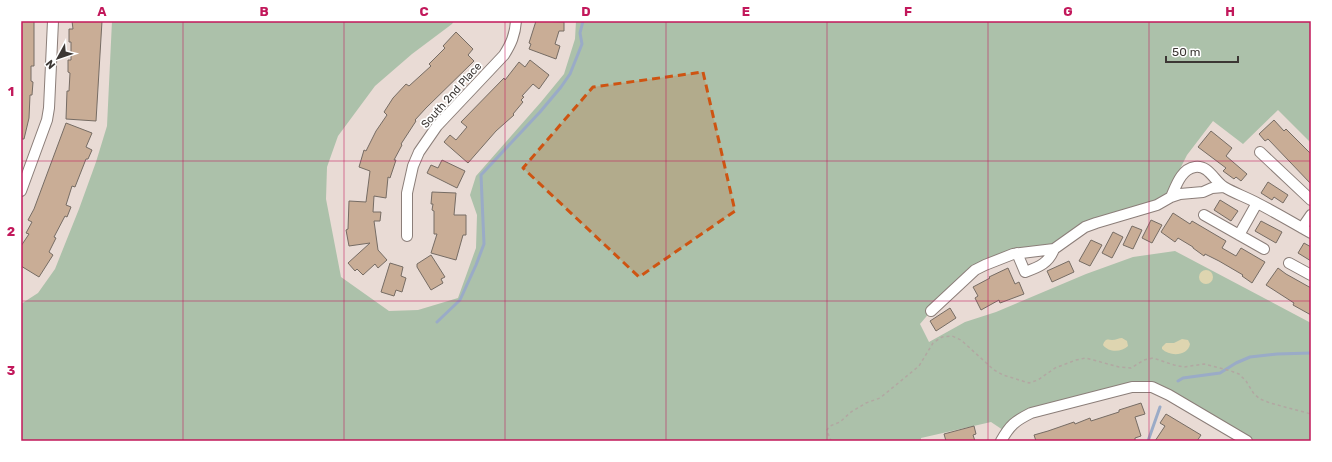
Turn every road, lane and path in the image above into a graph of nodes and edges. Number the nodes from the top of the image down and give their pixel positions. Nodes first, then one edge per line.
1 (52, 21) edge
2 (516, 21) edge
3 (1260, 152) dead end
4 (1224, 187) junction
5 (21, 191) edge
6 (1171, 196) junction
7 (1311, 200) edge
8 (1257, 203) junction
9 (1204, 215) dead end
10 (1311, 215) edge
11 (1307, 230) edge
12 (1239, 235) junction
13 (407, 236) dead end
14 (1054, 249) junction
15 (1264, 249) dead end
16 (1018, 253) junction
17 (1289, 263) dead end
18 (1311, 275) edge
19 (931, 311) dead end
20 (1311, 414) edge
21 (832, 441) edge
22 (1001, 441) edge
23 (1247, 441) edge

1 - 5 street
2 - 13 street, South 2nd Place
3 - 7 street
4 - 6 street
4 - 6 street
4 - 8 street
6 - 14 street
8 - 11 street
8 - 12 street
9 - 12 street
10 - 11 street
12 - 15 street
14 - 16 street
14 - 16 street
16 - 19 street
17 - 18 street
20 - 21 path
22 - 23 street

